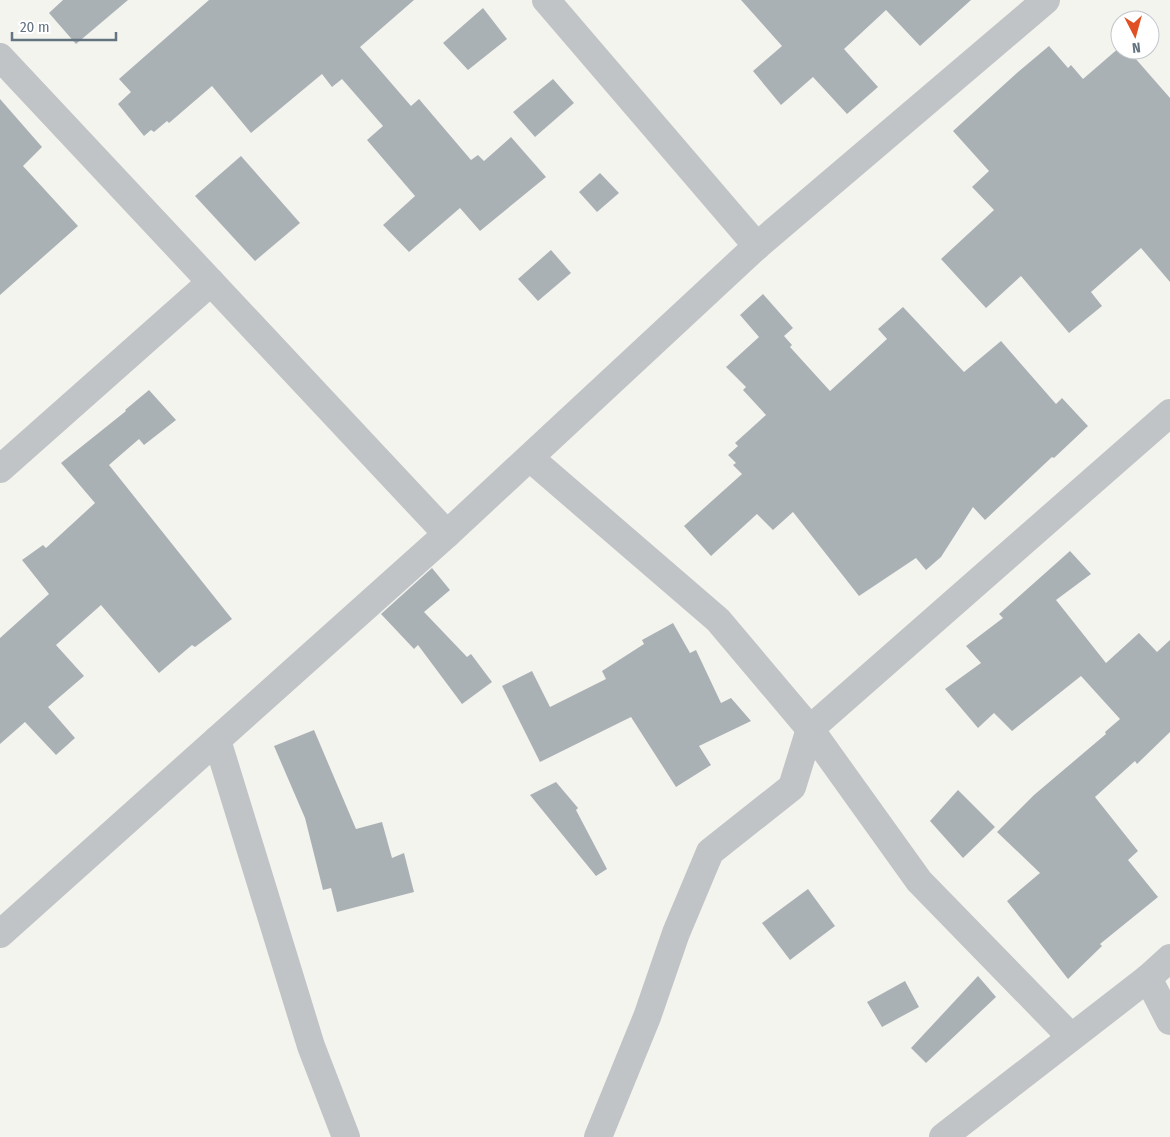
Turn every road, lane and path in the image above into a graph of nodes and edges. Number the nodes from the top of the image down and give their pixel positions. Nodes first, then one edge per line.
1 (546, 0) edge
2 (1046, 0) edge
3 (0, 57) edge
4 (756, 246) junction
5 (211, 282) junction
6 (1170, 413) edge
7 (530, 458) junction
8 (0, 469) edge
9 (448, 534) junction
10 (810, 729) junction
11 (217, 740) junction
12 (0, 934) edge
13 (1170, 958) edge
14 (1148, 978) junction
15 (1170, 1021) edge
16 (1071, 1038) junction
17 (346, 1137) edge
18 (598, 1137) edge
19 (943, 1137) edge

1 - 4 street
2 - 4 street
3 - 5 street
4 - 7 street
5 - 8 street
5 - 9 street
6 - 10 street
7 - 9 street
7 - 10 street
9 - 11 street
10 - 16 street
10 - 18 street
11 - 12 street
11 - 17 street
13 - 14 street
14 - 15 street
14 - 16 street
16 - 19 street

